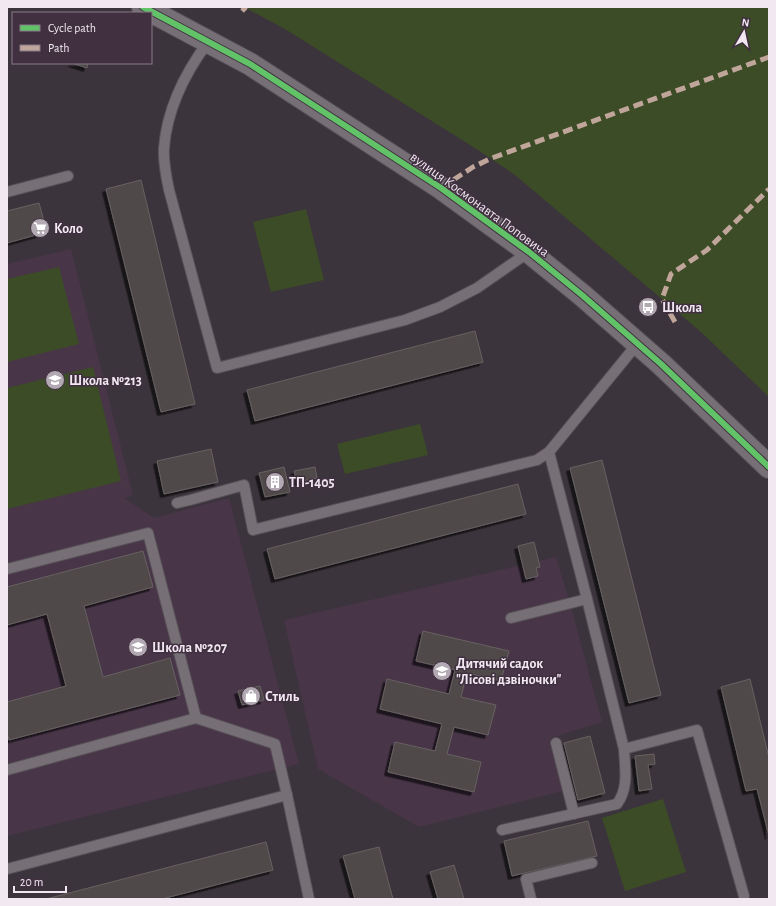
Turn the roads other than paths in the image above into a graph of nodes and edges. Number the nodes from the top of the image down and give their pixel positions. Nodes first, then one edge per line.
1 (143, 7) edge
2 (208, 42) junction
3 (68, 176) dead end
4 (7, 192) edge
5 (529, 252) junction
6 (638, 343) junction
7 (549, 452) junction
8 (769, 466) edge
9 (177, 503) dead end
10 (7, 569) edge
11 (587, 599) junction
12 (511, 618) dead end
13 (196, 718) junction
14 (556, 743) dead end
15 (624, 749) junction
16 (7, 770) edge
17 (287, 795) junction
18 (574, 814) junction
19 (502, 830) dead end
20 (592, 863) dead end
21 (7, 869) edge
22 (744, 896) dead end
23 (309, 899) edge
24 (531, 899) edge

1 - 2 street, вулиця Космонавта Поповича
2 - 5 street, вулиця Космонавта Поповича
2 - 5 lane
3 - 4 lane
5 - 6 street, вулиця Космонавта Поповича
6 - 7 lane
6 - 8 street, вулиця Космонавта Поповича
7 - 9 lane
7 - 11 lane
10 - 13 lane
11 - 12 lane
11 - 15 lane
13 - 16 lane
13 - 17 lane
14 - 18 lane
15 - 18 lane
15 - 22 lane
17 - 21 lane
17 - 23 lane
18 - 19 lane
20 - 24 lane

